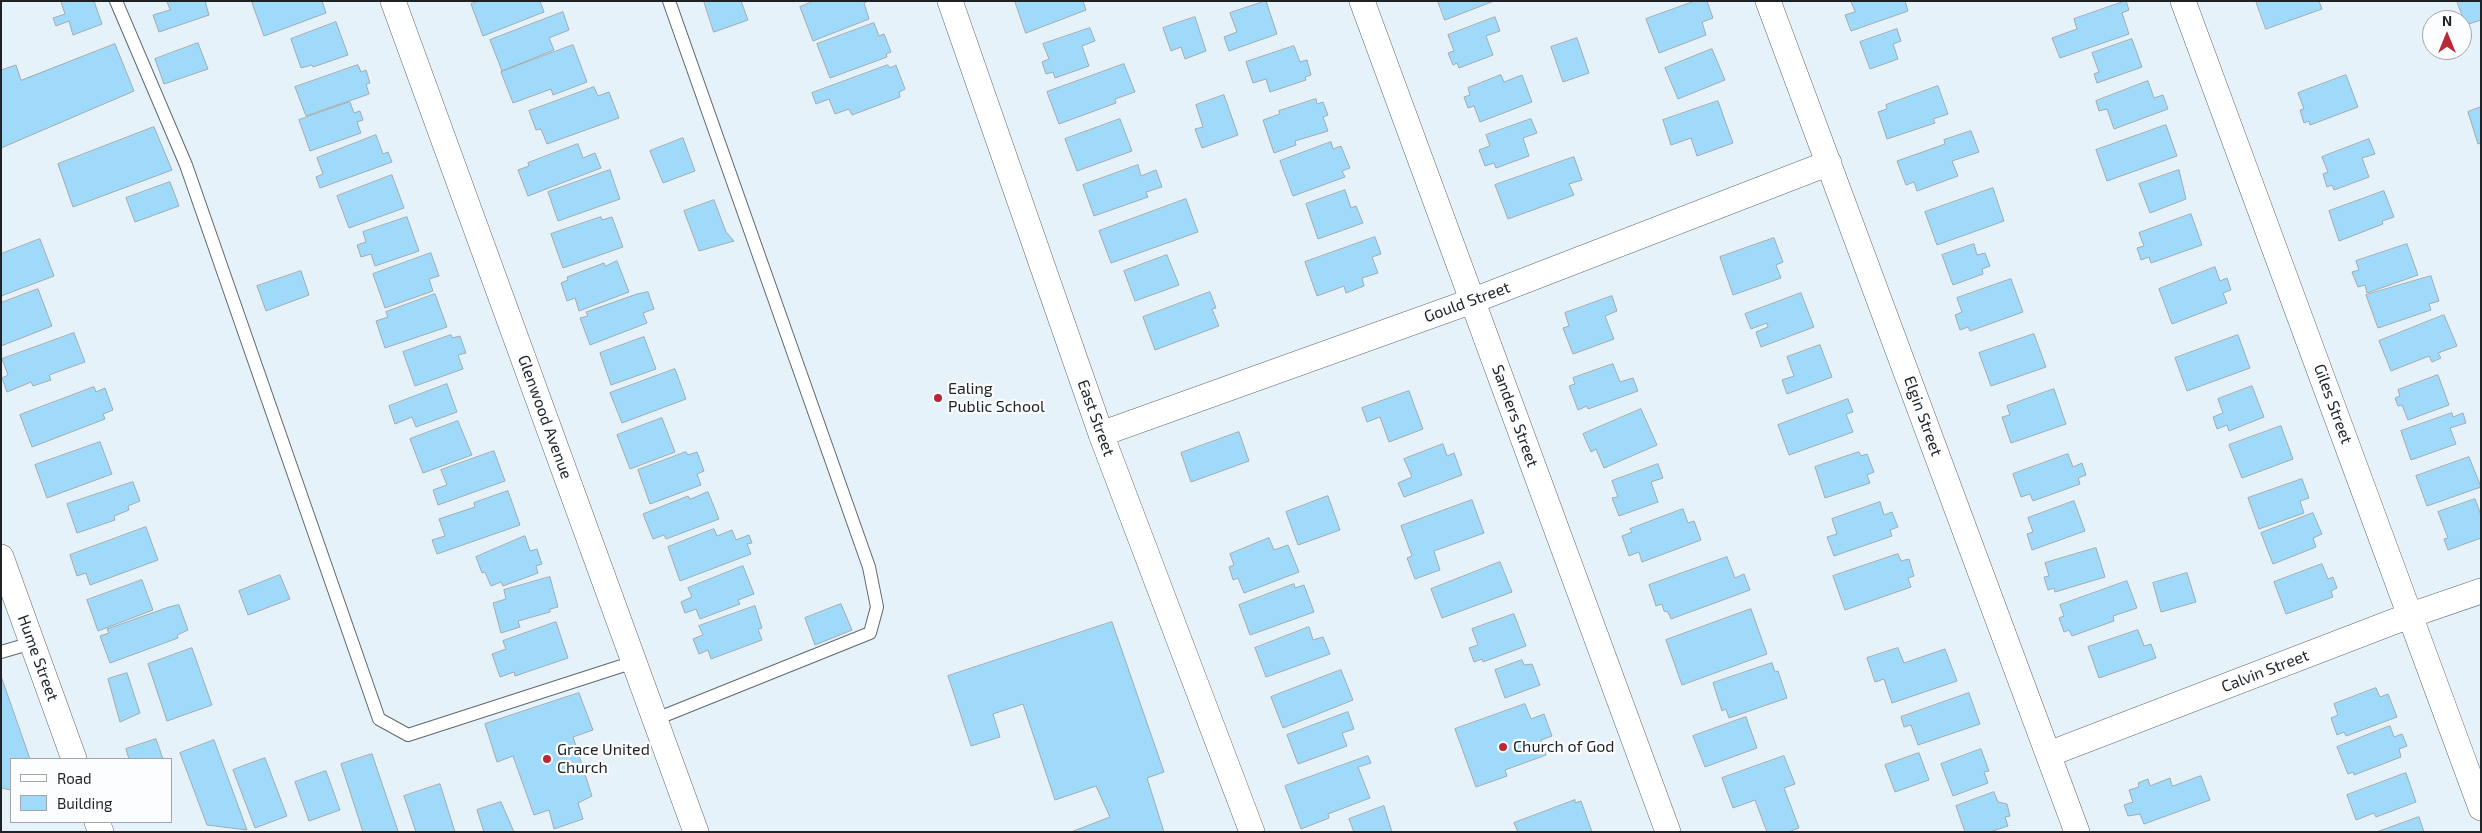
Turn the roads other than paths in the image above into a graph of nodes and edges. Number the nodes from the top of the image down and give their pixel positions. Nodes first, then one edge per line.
1 (116, 1) edge
2 (394, 1) edge
3 (669, 1) edge
4 (950, 1) edge
5 (1362, 1) edge
6 (1768, 1) edge
7 (2183, 1) edge
8 (1829, 163) junction
9 (1472, 301) junction
10 (1101, 434) junction
11 (1, 558) edge
12 (2481, 591) edge
13 (2411, 615) junction
14 (32, 643) junction
15 (1, 652) edge
16 (634, 662) junction
17 (656, 720) junction
18 (2049, 754) junction
19 (74, 758) edge
20 (2481, 808) edge
21 (696, 832) edge
22 (1252, 832) edge
23 (1668, 832) edge
24 (2077, 832) edge

1 - 16 lane
2 - 16 street, Glenwood Avenue
3 - 17 lane
4 - 10 street, East Street
5 - 9 street, Sanders Street
6 - 8 street, Elgin Street
7 - 13 street, Giles Street
8 - 9 street, Gould Street
8 - 18 street, Elgin Street
9 - 10 street, Gould Street
9 - 23 street, Sanders Street
10 - 22 street, East Street
11 - 14 street, Hume Street
12 - 13 street, Calvin Street
13 - 18 street, Calvin Street
13 - 20 street, Giles Street
14 - 15 lane
14 - 19 street, Hume Street
16 - 17 street, Glenwood Avenue
17 - 21 street, Glenwood Avenue
18 - 24 street, Elgin Street

